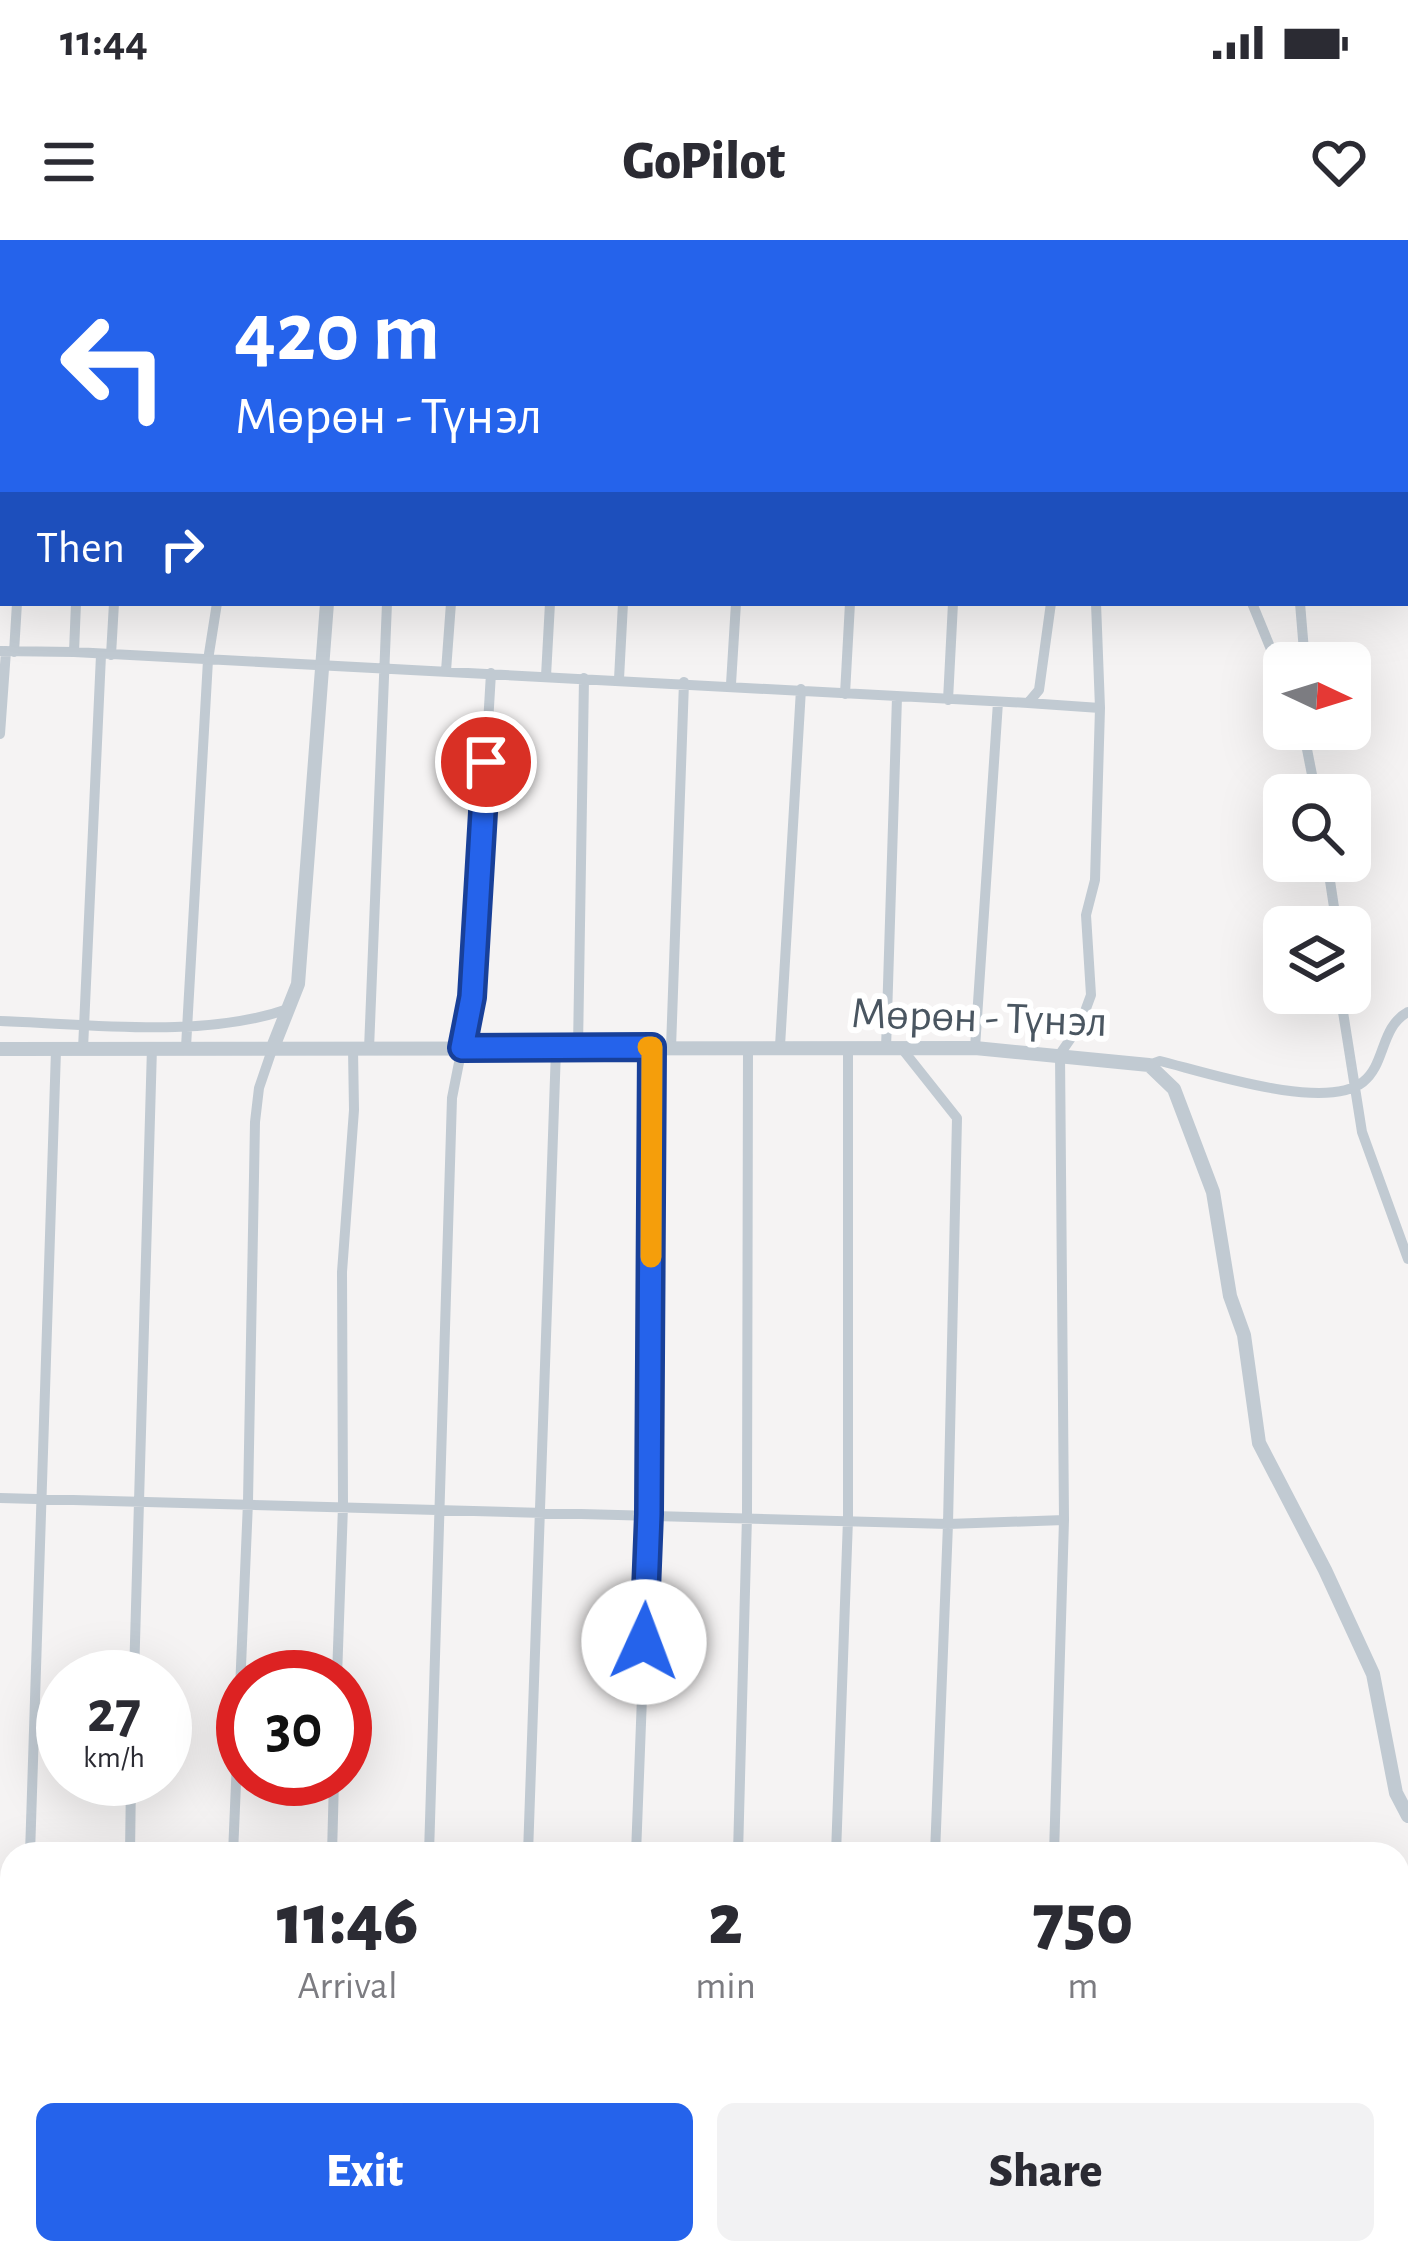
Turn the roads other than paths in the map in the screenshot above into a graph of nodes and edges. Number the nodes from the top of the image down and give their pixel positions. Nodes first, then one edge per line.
1 (16, 606) edge
2 (76, 606) edge
3 (114, 606) edge
4 (217, 606) edge
5 (327, 606) edge
6 (387, 606) edge
7 (451, 606) edge
8 (550, 606) edge
9 (623, 606) edge
10 (736, 606) edge
11 (850, 606) edge
12 (952, 606) edge
13 (1051, 606) edge
14 (1096, 606) edge
15 (1253, 606) edge
16 (1300, 606) edge
17 (1268, 642) edge
18 (1303, 642) edge
19 (7, 652) edge
20 (74, 652) junction
21 (106, 655) junction
22 (208, 660) junction
23 (322, 665) junction
24 (382, 668) junction
25 (446, 671) junction
26 (490, 673) junction
27 (546, 676) junction
28 (584, 678) junction
29 (619, 679) junction
30 (684, 682) junction
31 (731, 685) junction
32 (801, 689) junction
33 (845, 694) junction
34 (897, 697) junction
35 (948, 700) junction
36 (998, 702) junction
37 (1028, 703) junction
38 (1100, 708) junction
39 (0, 734) edge
40 (291, 1008) junction
41 (1408, 1012) edge
42 (1343, 1014) edge
43 (0, 1021) edge
44 (84, 1023) junction
45 (187, 1026) junction
46 (186, 1046) junction
47 (748, 1046) junction
48 (780, 1046) junction
49 (152, 1047) junction
50 (273, 1047) junction
51 (652, 1047) junction
52 (462, 1048) junction
53 (578, 1048) junction
54 (671, 1048) junction
55 (848, 1048) junction
56 (975, 1048) junction
57 (0, 1049) edge
58 (83, 1049) junction
59 (361, 1049) junction
60 (556, 1049) junction
61 (886, 1049) junction
62 (56, 1050) junction
63 (903, 1050) junction
64 (1060, 1054) junction
65 (1149, 1065) junction
66 (1354, 1088) junction
67 (1408, 1259) edge
68 (39, 1497) junction
69 (0, 1498) edge
70 (139, 1500) junction
71 (248, 1502) junction
72 (343, 1506) junction
73 (439, 1508) junction
74 (539, 1511) junction
75 (649, 1514) junction
76 (748, 1516) junction
77 (848, 1519) junction
78 (1064, 1520) junction
79 (948, 1524) junction
80 (135, 1650) edge
81 (338, 1650) edge
82 (131, 1806) edge
83 (333, 1806) edge
84 (1408, 1816) edge
85 (30, 1842) edge
86 (130, 1842) edge
87 (233, 1842) edge
88 (332, 1842) edge
89 (429, 1842) edge
90 (528, 1842) edge
91 (636, 1842) edge
92 (738, 1842) edge
93 (836, 1842) edge
94 (935, 1842) edge
95 (1054, 1842) edge

1 - 19 street
2 - 20 street
3 - 21 street
4 - 22 street
5 - 23 street
6 - 24 street
7 - 25 street
8 - 27 street
9 - 29 street
10 - 31 street
11 - 33 street
12 - 35 street
13 - 37 street
14 - 38 street
15 - 17 street
16 - 18 street
19 - 20 street
19 - 39 street
20 - 21 street
21 - 22 street
21 - 44 street
22 - 23 street
22 - 45 street
23 - 24 street
23 - 40 street
24 - 25 street
24 - 59 street
25 - 26 street
26 - 27 street
26 - 52 street
27 - 28 street
28 - 29 street
28 - 53 street
29 - 30 street
30 - 31 street
30 - 54 street
31 - 32 street
32 - 33 street
32 - 48 street
33 - 34 street
34 - 35 street
34 - 61 street
35 - 36 street
36 - 37 street
36 - 56 street
37 - 38 street
38 - 64 street
40 - 45 street
40 - 50 street
41 - 66 street
42 - 66 street
43 - 44 street
44 - 45 street
44 - 58 street
45 - 46 street
46 - 49 street, Мөрөн - Түнэл
46 - 50 street, Мөрөн - Түнэл
47 - 48 street, Мөрөн - Түнэл
47 - 54 street, Мөрөн - Түнэл
47 - 76 street
48 - 55 street, Мөрөн - Түнэл
49 - 58 street, Мөрөн - Түнэл
49 - 70 street
50 - 59 street, Мөрөн - Түнэл
50 - 71 street
51 - 53 street, Мөрөн - Түнэл
51 - 54 street, Мөрөн - Түнэл
51 - 75 street
52 - 59 street, Мөрөн - Түнэл
52 - 60 street, Мөрөн - Түнэл
52 - 73 street
53 - 60 street, Мөрөн - Түнэл
55 - 61 street, Мөрөн - Түнэл
55 - 77 street
56 - 63 street, Мөрөн - Түнэл
56 - 64 street, Мөрөн - Түнэл
57 - 62 street, Мөрөн - Түнэл
58 - 62 street, Мөрөн - Түнэл
59 - 72 street
60 - 74 street
61 - 63 street, Мөрөн - Түнэл
62 - 68 street
63 - 79 street
64 - 65 street, Мөрөн - Түнэл
64 - 78 street
65 - 66 street
65 - 84 street, Мөрөн - Түнэл
66 - 67 street
68 - 69 street
68 - 70 street
68 - 85 street
70 - 71 street
70 - 80 street
71 - 72 street
71 - 87 street
72 - 73 street
72 - 81 street
73 - 74 street
73 - 89 street
74 - 75 street
74 - 90 street
75 - 76 street
75 - 91 street
76 - 77 street
76 - 92 street
77 - 79 street
77 - 93 street
78 - 79 street
78 - 95 street
79 - 94 street
82 - 86 street
83 - 88 street

